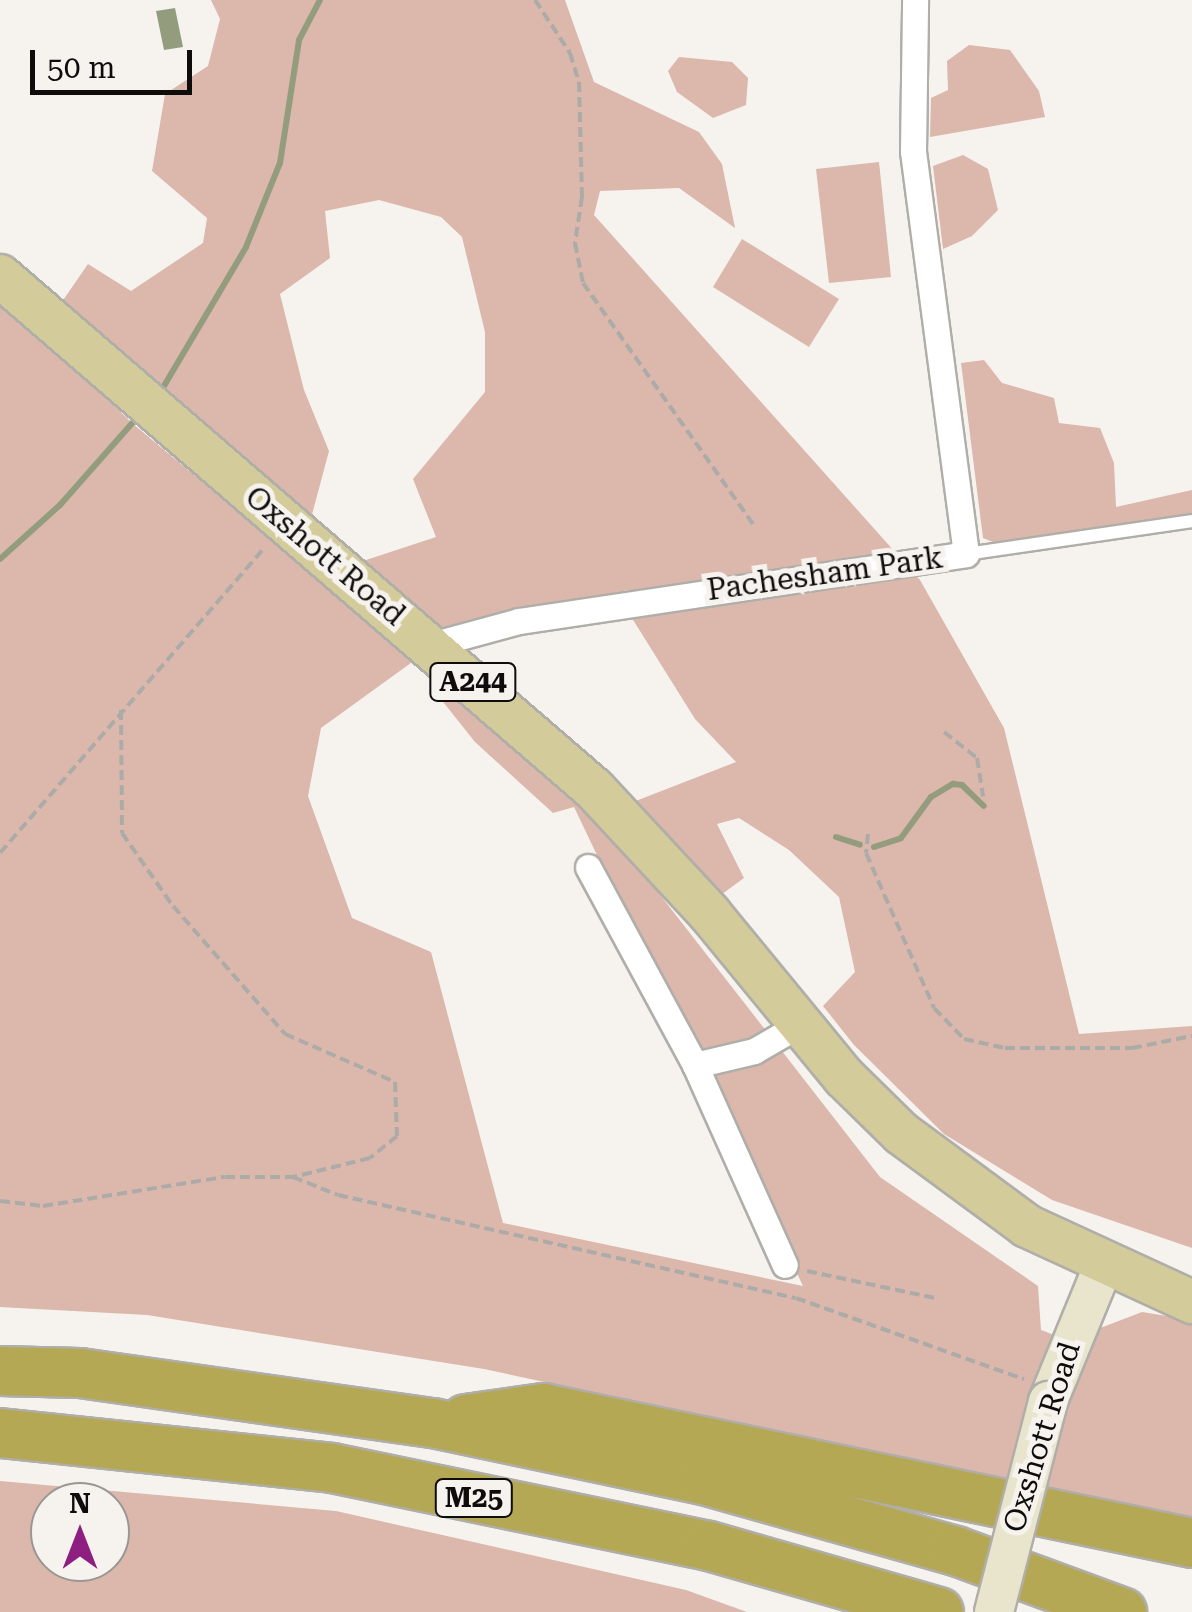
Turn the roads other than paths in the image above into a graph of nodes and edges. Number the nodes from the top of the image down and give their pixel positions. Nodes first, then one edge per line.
1 (915, 0) edge
2 (0, 276) edge
3 (1192, 521) edge
4 (966, 554) junction
5 (431, 645) junction
6 (588, 867) dead end
7 (799, 1025) junction
8 (695, 1065) junction
9 (784, 1265) road end
10 (1104, 1267) junction
11 (1192, 1302) edge
12 (0, 1371) edge
13 (433, 1424) junction
14 (0, 1433) edge
15 (1192, 1543) edge
16 (939, 1612) edge
17 (994, 1612) edge
18 (1122, 1612) edge

1 - 4 street, Pachesham Park
2 - 5 main road, Oxshott Road / A244
3 - 4 lane
4 - 5 street, Pachesham Park
5 - 7 main road, Oxshott Road / A244
6 - 8 street
7 - 8 street
7 - 10 main road, Oxshott Road / A244
8 - 9 street
10 - 11 main road, Oxshott Road / A244
10 - 17 main road, Oxshott Road, bridge
12 - 13 highway, M25
13 - 15 highway, M25
13 - 18 highway, M25
14 - 16 highway, M25

